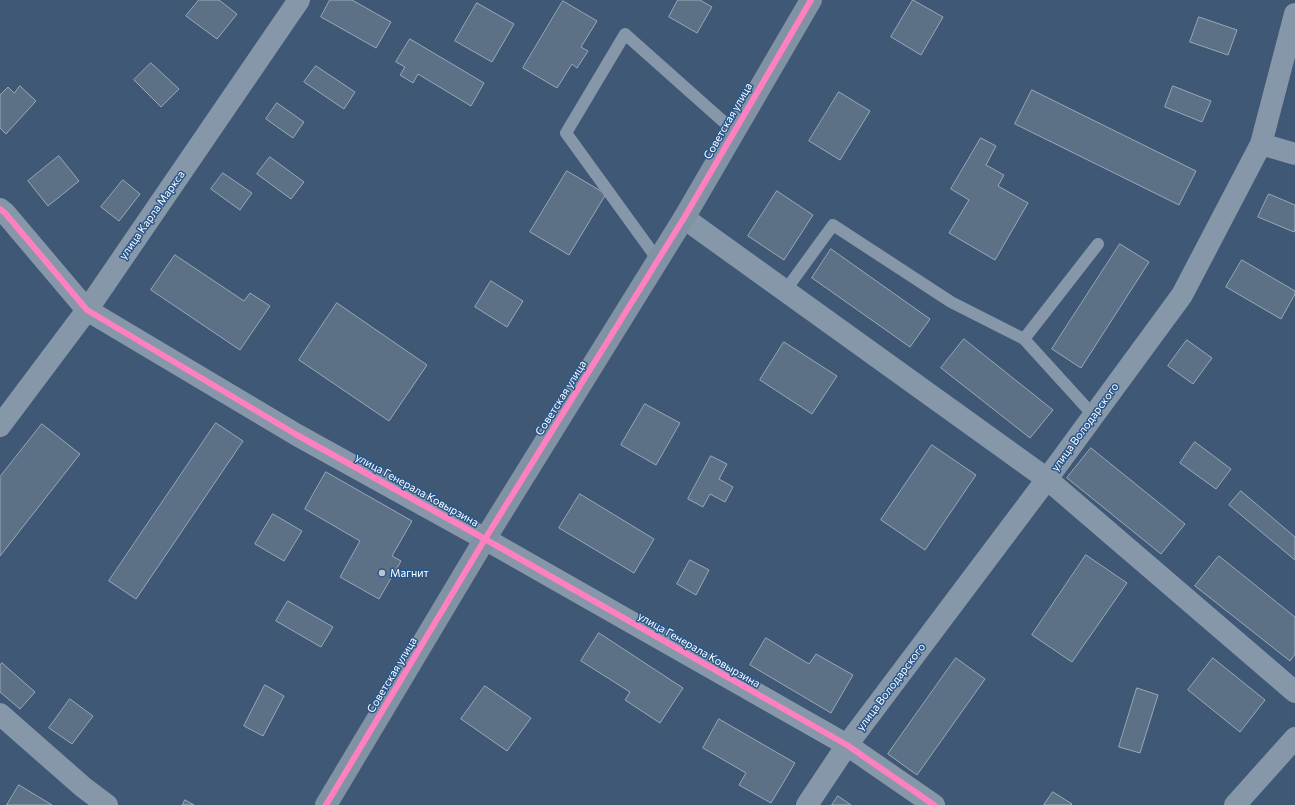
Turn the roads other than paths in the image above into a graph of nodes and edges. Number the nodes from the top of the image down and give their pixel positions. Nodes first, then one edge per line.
1 (299, 0) edge
2 (810, 0) edge
3 (1295, 14) edge
4 (734, 131) junction
5 (1261, 144) junction
6 (1295, 154) edge
7 (0, 209) edge
8 (684, 218) junction
9 (1098, 244) dead end
10 (658, 260) junction
11 (785, 291) junction
12 (87, 310) junction
13 (1024, 339) junction
14 (1094, 416) junction
15 (0, 426) edge
16 (1047, 479) junction
17 (485, 539) junction
18 (1295, 692) edge
19 (0, 714) edge
20 (1295, 738) edge
21 (846, 746) junction
22 (107, 805) edge
23 (326, 805) edge
24 (807, 805) edge
25 (934, 805) edge
26 (1235, 805) edge

1 - 12 street, улица Карла Маркса
2 - 4 street, Советская улица
3 - 5 street, улица Володарского
4 - 8 street, Советская улица
4 - 10 lane
5 - 6 street
5 - 14 street, улица Володарского
7 - 12 street, улица Генерала Ковырзина
8 - 10 street, Советская улица
8 - 11 street
9 - 13 lane
10 - 17 street, Советская улица
11 - 13 lane
11 - 16 street
12 - 15 street, улица Карла Маркса
12 - 17 street, улица Генерала Ковырзина
13 - 14 lane
14 - 16 street, улица Володарского
16 - 18 street
16 - 21 street, улица Володарского
17 - 21 street, улица Генерала Ковырзина
17 - 23 street, Советская улица
19 - 22 street
20 - 26 street
21 - 24 street, улица Володарского
21 - 25 street, улица Генерала Ковырзина

